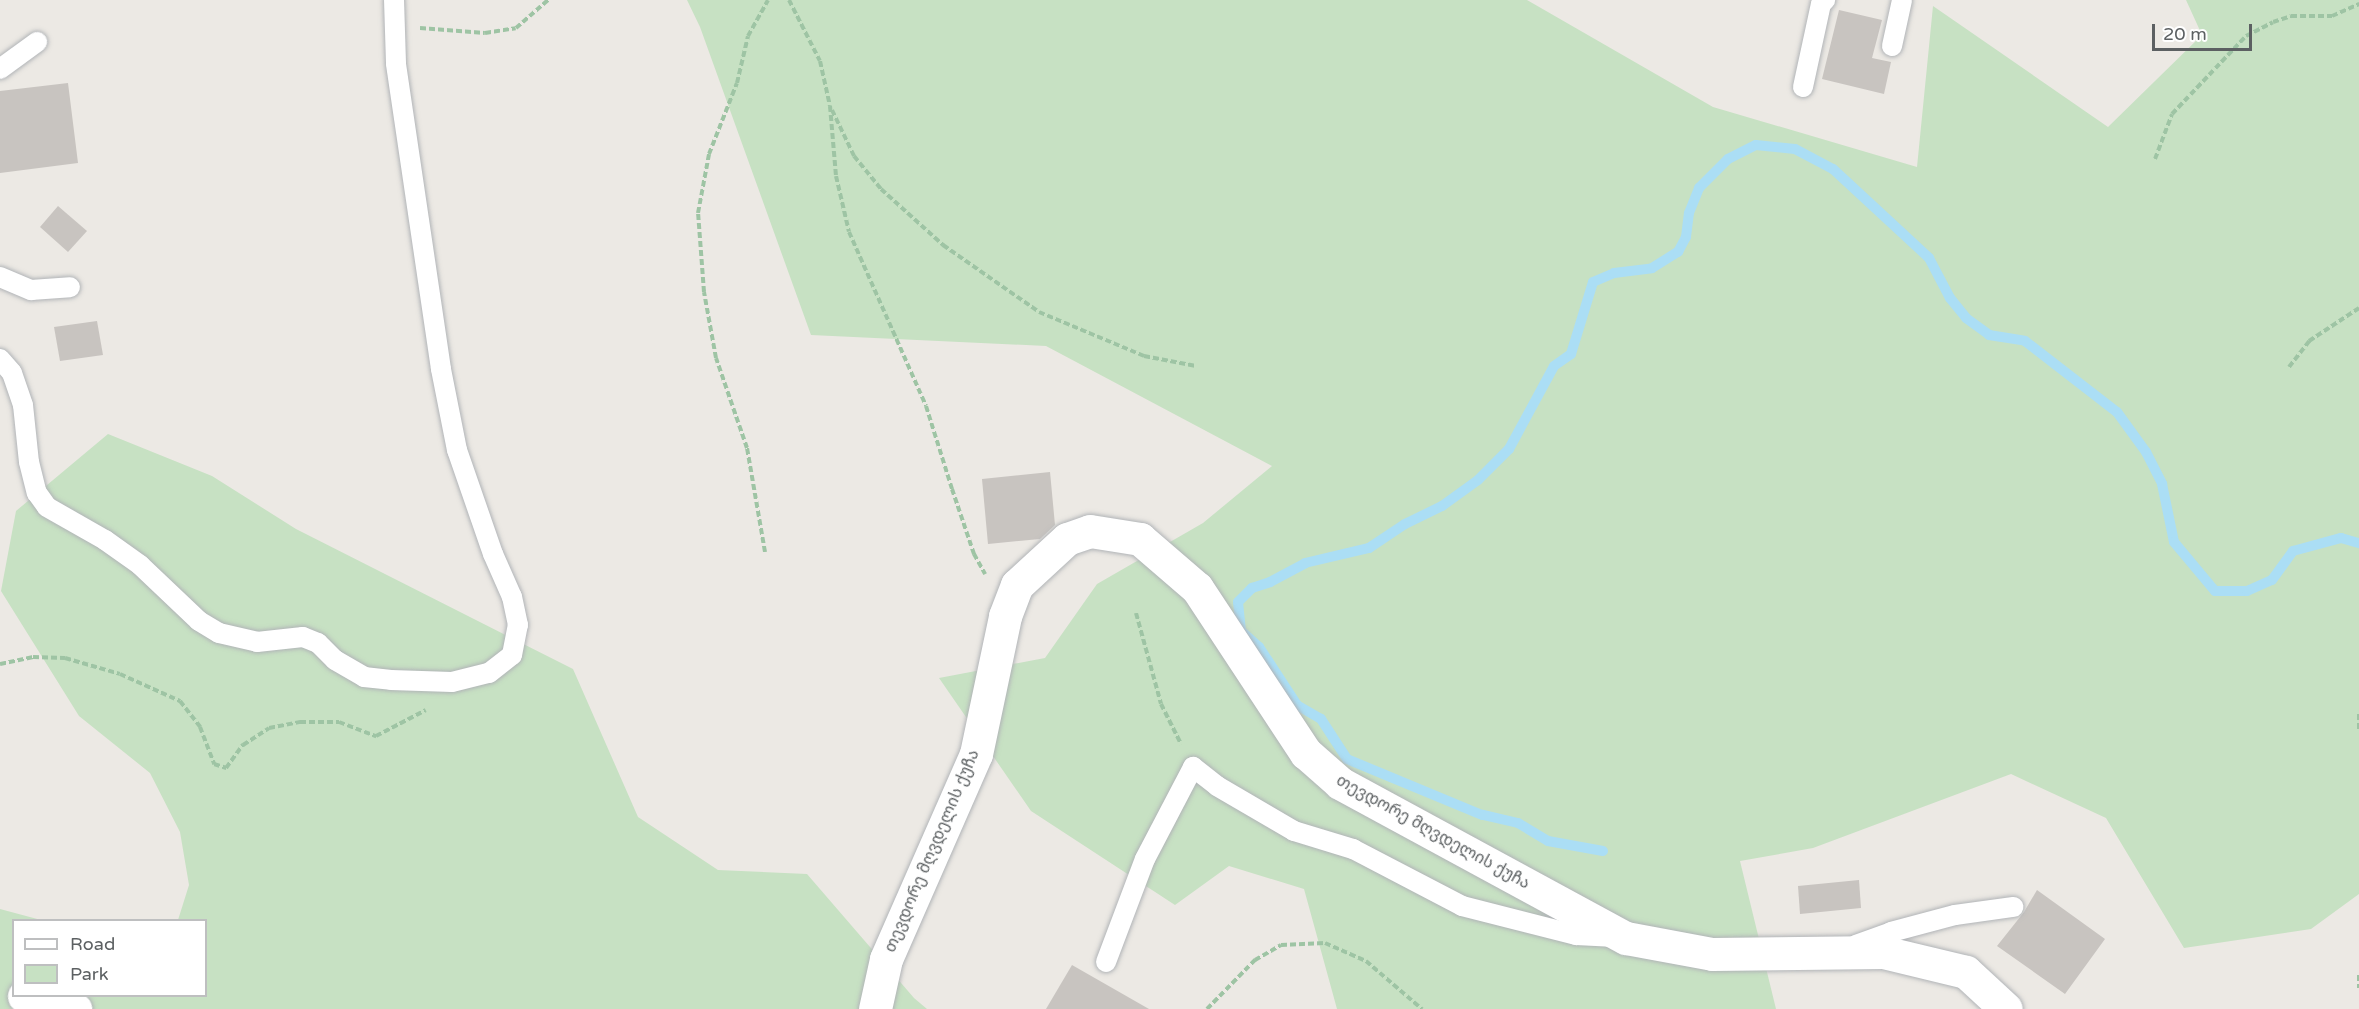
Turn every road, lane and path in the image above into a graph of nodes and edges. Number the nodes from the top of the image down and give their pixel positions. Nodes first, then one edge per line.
1 (394, 0) edge
2 (548, 0) edge
3 (768, 0) edge
4 (789, 0) edge
5 (1825, 0) edge
6 (1902, 0) edge
7 (2359, 4) edge
8 (395, 26) junction
9 (37, 42) dead end
10 (1892, 46) dead end
11 (0, 69) edge
12 (1803, 87) dead end
13 (830, 106) junction
14 (2155, 159) dead end
15 (0, 277) edge
16 (70, 287) dead end
17 (2359, 308) edge
18 (0, 359) edge
19 (1196, 366) dead end
20 (2289, 367) dead end
21 (765, 552) dead end
22 (1136, 613) dead end
23 (1005, 616) junction
24 (0, 664) edge
25 (431, 708) dead end
26 (2359, 714) edge
27 (2359, 729) edge
28 (1192, 766) junction
29 (2013, 907) dead end
30 (1626, 938) junction
31 (1836, 953) junction
32 (1106, 962) dead end
33 (2359, 975) edge
34 (2359, 988) edge
35 (28, 997) edge
36 (75, 1009) edge
37 (874, 1009) edge
38 (1207, 1009) edge
39 (1422, 1009) edge
40 (2006, 1009) edge

1 - 8 lane
2 - 8 path
3 - 21 path
4 - 13 path
5 - 12 lane
6 - 10 lane
7 - 14 path
8 - 18 lane
9 - 11 lane
13 - 19 path
13 - 23 path
15 - 16 lane
17 - 20 path
22 - 28 path
23 - 30 street, თევდორე მღვდელის ქუჩა
23 - 37 street, თევდორე მღვდელის ქუჩა
24 - 25 path
26 - 27 path
28 - 30 lane
28 - 32 lane
29 - 31 lane
30 - 31 street, თევდორე მღვდელის ქუჩა
31 - 40 street, თევდორე მღვდელის ქუჩა
33 - 34 path
35 - 36 street
38 - 39 path

